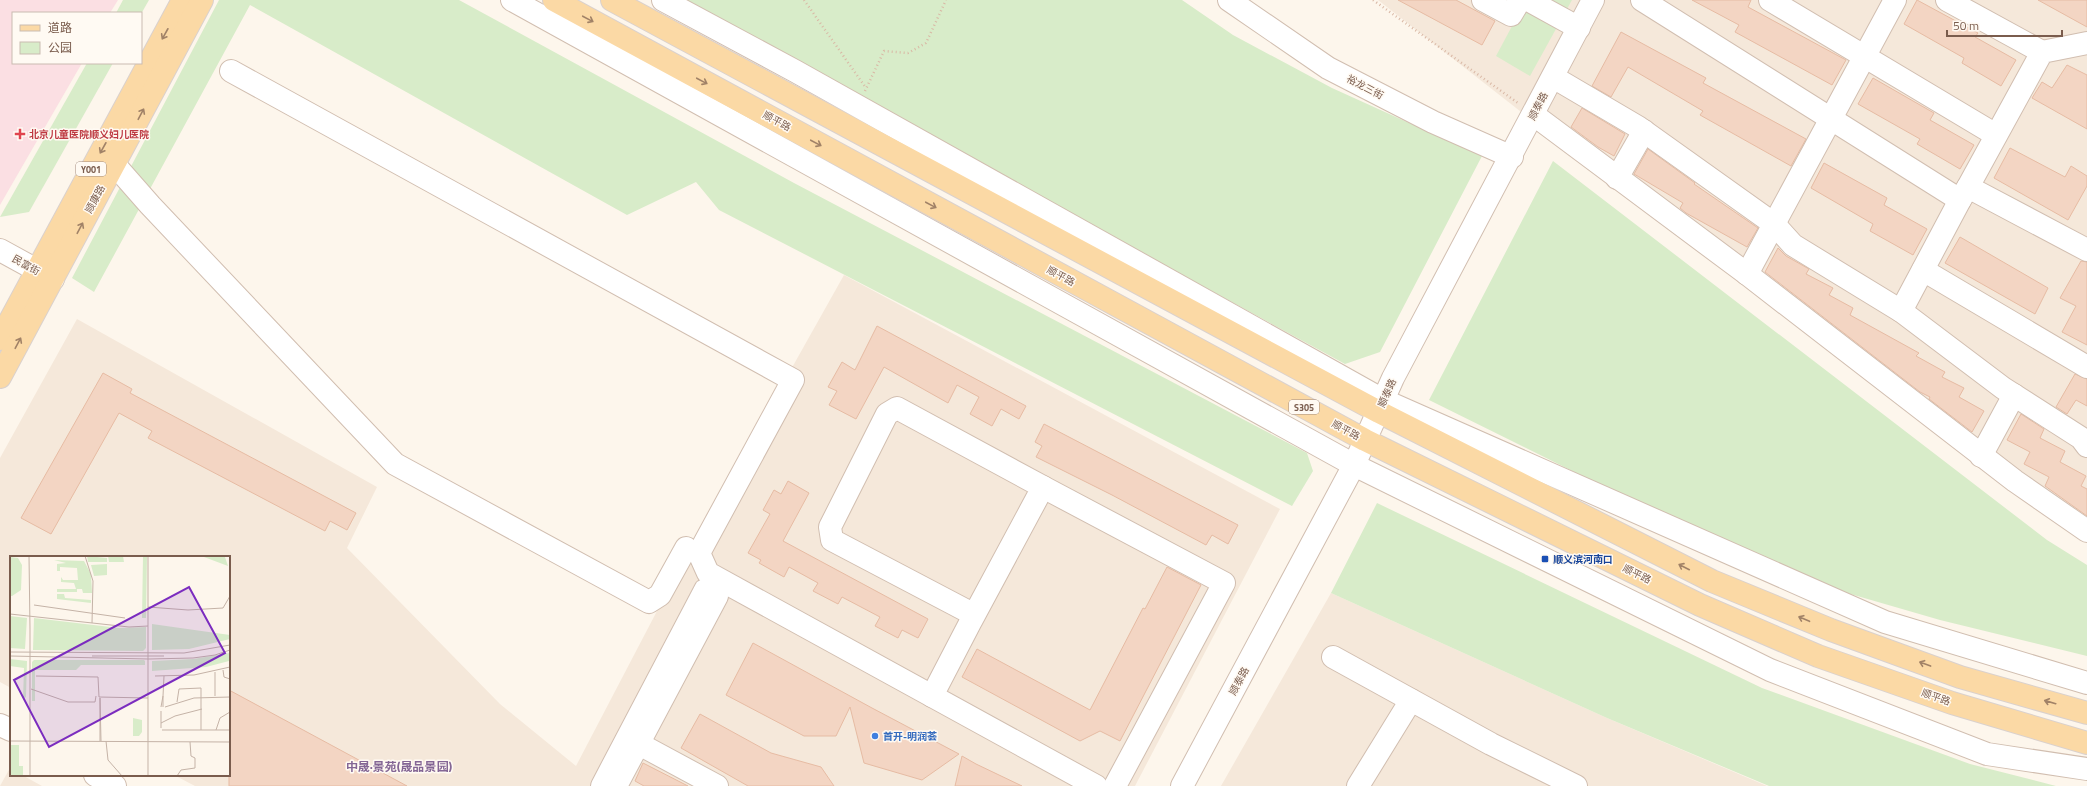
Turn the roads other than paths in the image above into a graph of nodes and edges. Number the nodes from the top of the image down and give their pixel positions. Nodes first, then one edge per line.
1 (183, 0) edge
2 (202, 0) edge
3 (512, 0) edge
4 (554, 0) edge
5 (612, 0) edge
6 (663, 0) edge
7 (1229, 0) edge
8 (1483, 0) edge
9 (1520, 0) edge
10 (1528, 0) edge
11 (1593, 0) edge
12 (1642, 0) edge
13 (1770, 0) edge
14 (1895, 0) edge
15 (1947, 0) edge
16 (1579, 28) junction
17 (2087, 43) edge
18 (2042, 52) junction
19 (1864, 57) junction
20 (231, 71) dead end
21 (1553, 77) junction
22 (1534, 115) junction
23 (1832, 119) junction
24 (1644, 131) junction
25 (1996, 136) junction
26 (1512, 157) junction
27 (114, 164) junction
28 (1617, 178) junction
29 (1964, 194) junction
30 (1774, 224) junction
31 (0, 250) edge
32 (2087, 250) edge
33 (1923, 270) junction
34 (1747, 274) junction
35 (45, 275) junction
36 (1901, 311) junction
37 (0, 339) edge
38 (2087, 367) edge
39 (0, 377) edge
40 (2014, 394) junction
41 (1381, 406) junction
42 (1365, 440) junction
43 (2087, 446) edge
44 (1981, 456) junction
45 (1354, 465) junction
46 (1043, 487) junction
47 (2087, 531) edge
48 (686, 548) dead end
49 (711, 593) dead end
50 (971, 621) junction
51 (1333, 656) dead end
52 (2087, 683) edge
53 (932, 696) junction
54 (1411, 700) junction
55 (2087, 713) edge
56 (0, 724) edge
57 (10, 729) edge
58 (633, 740) junction
59 (2087, 742) edge
60 (2087, 769) edge
61 (97, 776) edge
62 (115, 786) edge
63 (602, 786) edge
64 (616, 786) edge
65 (717, 786) edge
66 (1096, 786) edge
67 (1115, 786) edge
68 (1182, 786) edge
69 (1358, 786) edge
70 (1576, 786) edge

1 -> 35 main road, 顺康路 / Y001
27 -> 2 main road, 顺康路
3 - 45 street
4 -> 42 main road, 顺平路 / S305
5 - 41 main road
6 - 41 street
7 - 26 street, 裕龙三街
8 - 9 street
10 - 16 street
11 - 16 street, 顺泰路
12 - 23 street
13 - 19 street
14 - 19 street
15 - 18 street
16 - 21 street, 顺泰路
17 - 18 street
18 - 25 street
19 - 23 street
19 - 25 street
20 - 53 street
21 - 22 street, 顺泰路
21 - 24 street
22 - 26 street, 顺泰路
22 - 28 street
23 - 29 street
23 - 30 street
24 - 28 street
24 - 30 street
25 - 29 street
26 - 41 street, 顺泰路
35 -> 27 main road, 顺康路
27 - 48 street
28 - 34 street
29 - 32 street
29 - 33 street
30 - 34 street
30 - 36 street
31 - 35 street, 民富街
33 - 36 street
33 - 38 street
34 - 44 street
35 - 37 main road, 顺康路 / Y001
39 -> 35 main road, 顺康路
36 - 40 street
40 - 43 street
40 - 44 street
41 - 42 street, 顺泰路
41 - 52 street
55 -> 41 main road
42 - 45 street, 顺泰路
42 - 59 main road, 顺平路 / S305
44 - 47 street
45 - 60 street
45 - 68 street, 顺泰路
46 - 50 street
46 - 50 street
46 - 67 street
49 - 58 street
50 - 53 street
51 - 54 street
53 - 66 street
54 - 69 street
54 - 70 street
56 - 57 street
58 - 63 street
58 - 64 street
58 - 65 street
61 - 62 street

